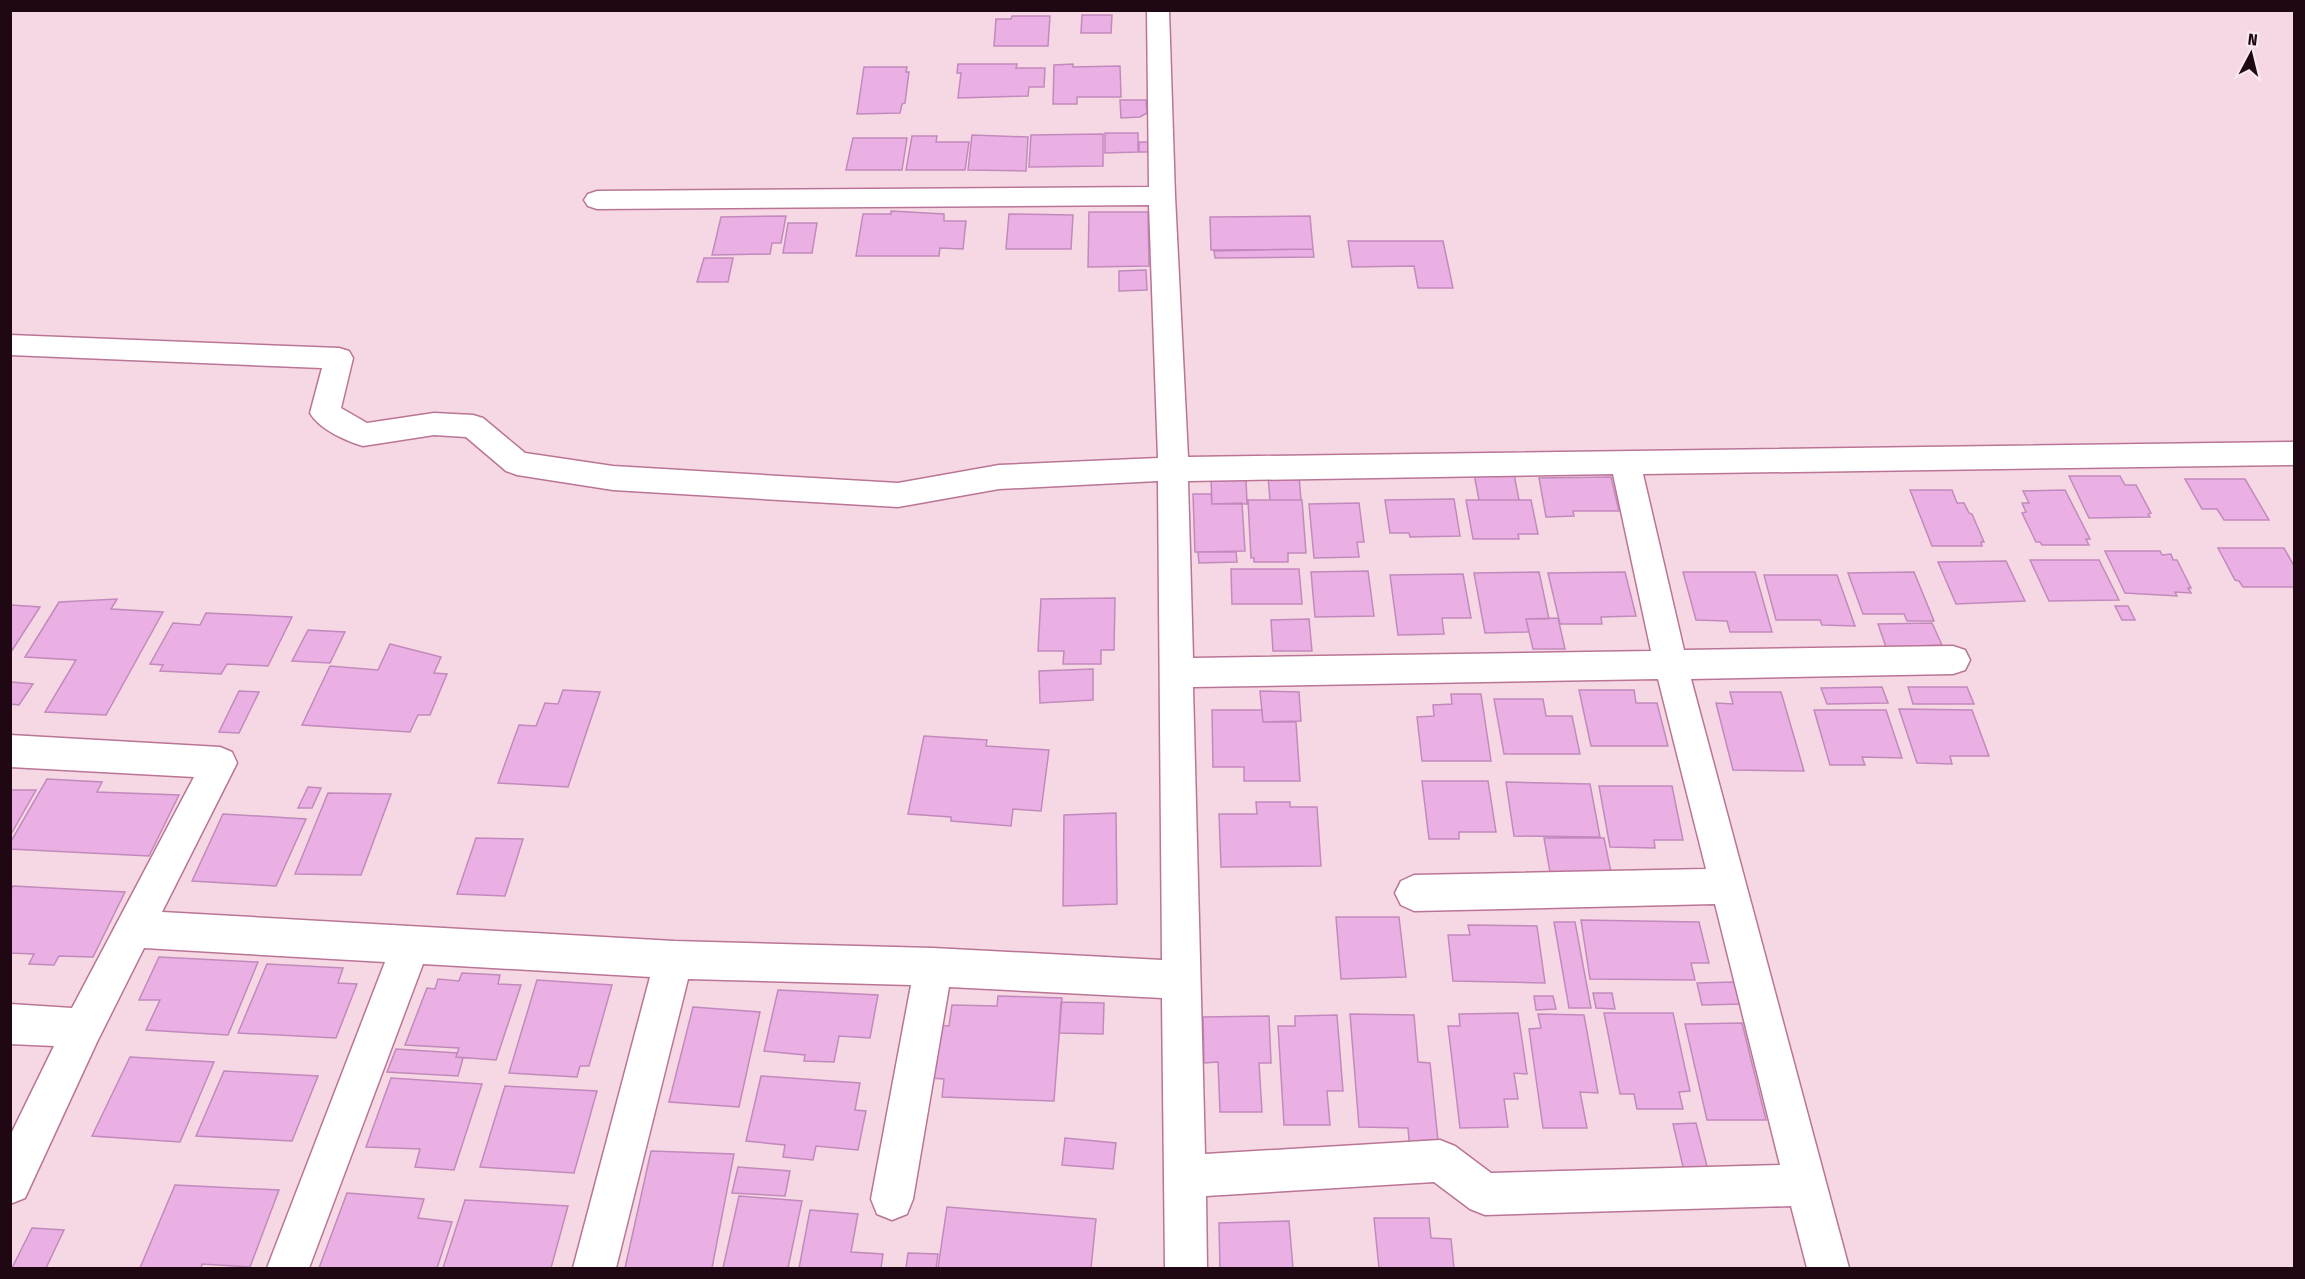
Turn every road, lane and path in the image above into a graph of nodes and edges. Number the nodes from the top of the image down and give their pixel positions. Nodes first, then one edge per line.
1 (1158, 10) edge
2 (1162, 196) junction
3 (597, 200) dead end
4 (10, 345) edge
5 (2295, 453) edge
6 (1625, 462) junction
7 (1173, 469) junction
8 (1953, 660) dead end
9 (1671, 665) junction
10 (1176, 673) junction
11 (10, 752) edge
12 (1728, 886) junction
13 (1414, 893) dead end
14 (135, 929) junction
15 (411, 945) junction
16 (674, 960) junction
17 (933, 967) junction
18 (1181, 980) junction
19 (10, 1024) edge
20 (83, 1028) junction
21 (1184, 1176) junction
22 (10, 1183) edge
23 (1806, 1185) junction
24 (892, 1199) dead end
25 (288, 1269) edge
26 (594, 1269) edge
27 (1186, 1269) edge
28 (1828, 1269) edge

1 - 2 street
2 - 3 street
2 - 7 street
4 - 7 street
5 - 6 street
6 - 7 street
6 - 9 street
7 - 10 street
8 - 9 street
9 - 10 street
9 - 12 street
10 - 18 street
11 - 14 street
12 - 13 street
12 - 23 street
14 - 15 street
14 - 20 street
15 - 16 street
15 - 25 street
16 - 17 street
16 - 26 street
17 - 18 street
17 - 24 street
18 - 21 street
19 - 20 street
20 - 22 street
21 - 23 street
21 - 27 street
23 - 28 street

